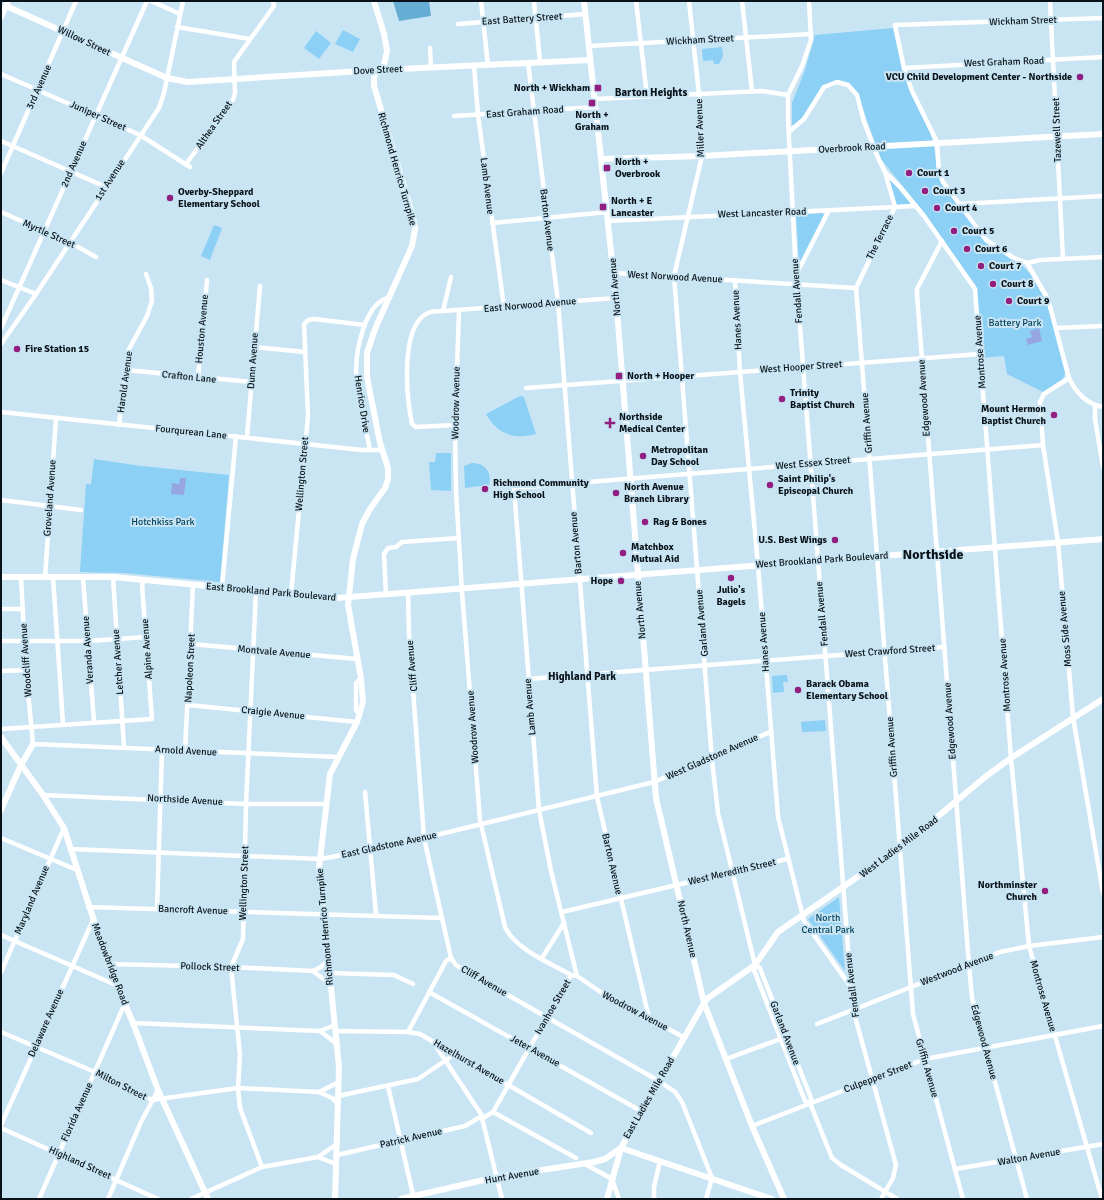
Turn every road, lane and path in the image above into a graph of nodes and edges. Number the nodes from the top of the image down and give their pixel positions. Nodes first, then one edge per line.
1 (76, 1) edge
2 (147, 1) edge
3 (151, 1) edge
4 (183, 1) edge
5 (273, 1) edge
6 (374, 1) edge
7 (481, 1) edge
8 (534, 1) edge
9 (584, 1) edge
10 (636, 1) edge
11 (689, 1) edge
12 (742, 1) edge
13 (809, 1) edge
14 (1050, 1) edge
15 (5, 4) edge
16 (180, 14) junction
17 (586, 14) junction
18 (1, 17) edge
19 (536, 18) junction
20 (1103, 18) edge
21 (1052, 20) junction
22 (483, 22) junction
23 (458, 24) dead end
24 (177, 27) junction
25 (63, 32) junction
26 (811, 34) junction
27 (746, 37) junction
28 (250, 39) junction
29 (693, 40) junction
30 (641, 43) junction
31 (589, 46) junction
32 (430, 48) dead end
33 (1103, 57) edge
34 (121, 58) junction
35 (590, 60) junction
36 (1054, 61) junction
37 (540, 62) junction
38 (528, 63) junction
39 (488, 65) junction
40 (474, 66) junction
41 (431, 68) junction
42 (904, 68) junction
43 (379, 70) junction
44 (1, 74) edge
45 (167, 78) junction
46 (234, 79) junction
47 (38, 90) junction
48 (752, 91) junction
49 (699, 94) junction
50 (788, 95) junction
51 (647, 96) junction
52 (595, 99) junction
53 (596, 107) junction
54 (533, 111) junction
55 (96, 114) junction
56 (478, 115) junction
57 (454, 116) dead end
58 (790, 131) junction
59 (1103, 134) edge
60 (140, 135) junction
61 (1057, 136) junction
62 (1, 141) edge
63 (936, 142) junction
64 (13, 146) junction
65 (874, 147) junction
66 (790, 150) junction
67 (702, 156) junction
68 (601, 159) junction
69 (188, 165) joint
70 (71, 171) junction
71 (885, 172) junction
72 (1, 173) edge
73 (106, 187) junction
74 (1103, 196) edge
75 (1060, 198) junction
76 (959, 204) junction
77 (916, 206) junction
78 (895, 207) junction
79 (829, 210) junction
80 (1, 212) edge
81 (608, 212) junction
82 (793, 212) junction
83 (688, 216) junction
84 (547, 219) junction
85 (608, 221) junction
86 (492, 223) junction
87 (44, 231) junction
88 (942, 241) junction
89 (70, 242) junction
90 (96, 257) dead end
91 (1103, 257) edge
92 (1063, 259) junction
93 (1027, 263) junction
94 (614, 273) junction
95 (146, 274) dead end
96 (796, 275) junction
97 (674, 276) junction
98 (451, 277) dead end
99 (1, 280) edge
100 (207, 280) dead end
101 (735, 280) junction
102 (796, 284) junction
103 (260, 286) dead end
104 (19, 287) junction
105 (856, 288) junction
106 (36, 294) junction
107 (389, 298) junction
108 (616, 298) junction
109 (558, 302) junction
110 (504, 307) junction
111 (458, 310) junction
112 (443, 311) junction
113 (365, 325) junction
114 (1103, 326) edge
115 (1, 328) edge
116 (1056, 328) junction
117 (1, 344) edge
118 (254, 347) junction
119 (305, 352) junction
120 (980, 354) junction
121 (921, 358) junction
122 (863, 363) junction
123 (803, 367) junction
124 (126, 370) junction
125 (740, 372) junction
126 (682, 377) junction
127 (198, 378) junction
128 (1069, 378) junction
129 (252, 382) junction
130 (622, 382) junction
131 (564, 386) junction
132 (526, 388) dead end
133 (1095, 405) junction
134 (1103, 407) edge
135 (1, 412) edge
136 (56, 418) junction
137 (455, 424) junction
138 (119, 425) junction
139 (236, 436) junction
140 (247, 437) junction
141 (305, 443) junction
142 (1043, 445) junction
143 (370, 450) junction
144 (382, 450) junction
145 (987, 450) junction
146 (929, 455) junction
147 (870, 459) junction
148 (811, 464) junction
149 (1103, 467) edge
150 (748, 469) junction
151 (690, 473) junction
152 (631, 478) junction
153 (572, 483) junction
154 (514, 488) joint
155 (1, 500) edge
156 (49, 506) junction
157 (81, 510) dead end
158 (458, 538) junction
159 (1103, 539) edge
160 (1058, 542) junction
161 (995, 547) junction
162 (936, 551) junction
163 (878, 556) junction
164 (818, 560) junction
165 (758, 565) junction
166 (697, 570) junction
167 (637, 575) junction
168 (1, 577) edge
169 (21, 577) junction
170 (113, 577) junction
171 (45, 578) junction
172 (53, 578) junction
173 (83, 578) junction
174 (579, 579) junction
175 (144, 580) junction
176 (521, 584) junction
177 (193, 585) junction
178 (222, 587) junction
179 (462, 588) junction
180 (256, 591) junction
181 (408, 593) junction
182 (290, 594) junction
183 (386, 594) junction
184 (349, 598) junction
185 (1, 609) edge
186 (22, 609) junction
187 (146, 637) junction
188 (116, 639) junction
189 (1, 641) edge
190 (25, 641) junction
191 (57, 641) junction
192 (88, 641) junction
193 (191, 644) junction
194 (944, 647) junction
195 (254, 650) junction
196 (885, 652) junction
197 (826, 656) junction
198 (357, 659) junction
199 (766, 660) junction
200 (705, 666) junction
201 (26, 670) junction
202 (645, 670) junction
203 (1, 671) edge
204 (586, 675) junction
205 (528, 679) junction
206 (1103, 699) edge
207 (188, 705) junction
208 (251, 710) junction
209 (1073, 717) junction
210 (358, 719) junction
211 (122, 721) junction
212 (94, 722) junction
213 (63, 724) junction
214 (31, 727) junction
215 (1, 729) edge
216 (770, 732) junction
217 (2, 740) edge
218 (33, 744) junction
219 (124, 747) junction
220 (162, 750) junction
221 (185, 751) junction
222 (248, 754) junction
223 (338, 757) junction
224 (712, 757) junction
225 (1011, 758) junction
226 (21, 765) junction
227 (654, 782) junction
228 (365, 792) dead end
229 (43, 795) junction
230 (596, 797) junction
231 (160, 799) junction
232 (956, 801) junction
233 (246, 804) junction
234 (326, 804) junction
235 (1, 810) edge
236 (539, 810) junction
237 (481, 824) junction
238 (64, 828) junction
239 (1, 838) edge
240 (424, 838) junction
241 (900, 848) junction
242 (70, 849) junction
243 (369, 850) junction
244 (158, 852) junction
245 (246, 855) junction
246 (50, 859) junction
247 (320, 859) junction
248 (787, 859) junction
249 (77, 870) junction
250 (732, 872) junction
251 (677, 885) junction
252 (844, 888) junction
253 (1103, 893) edge
254 (620, 898) junction
255 (88, 907) junction
256 (157, 909) junction
257 (244, 912) junction
258 (562, 912) junction
259 (376, 914) junction
260 (324, 915) junction
261 (802, 917) junction
262 (442, 918) junction
263 (93, 920) junction
264 (564, 923) junction
265 (1, 935) edge
266 (1103, 937) edge
267 (15, 941) junction
268 (1029, 946) junction
269 (452, 958) junction
270 (542, 958) junction
271 (328, 960) junction
272 (108, 964) junction
273 (72, 965) junction
274 (755, 965) junction
275 (969, 965) junction
276 (231, 967) junction
277 (313, 971) junction
278 (1, 972) edge
279 (329, 973) junction
280 (571, 975) junction
281 (577, 976) junction
282 (330, 984) junction
283 (413, 984) dead end
284 (116, 985) junction
285 (851, 987) junction
286 (912, 987) junction
287 (429, 992) junction
288 (125, 1003) junction
289 (704, 1003) junction
290 (854, 1010) junction
291 (547, 1017) junction
292 (649, 1018) junction
293 (133, 1023) junction
294 (817, 1024) dead end
295 (1103, 1026) edge
296 (238, 1028) junction
297 (335, 1028) junction
298 (1, 1032) edge
299 (320, 1032) junction
300 (408, 1032) junction
301 (1054, 1034) junction
302 (787, 1036) junction
303 (685, 1038) junction
304 (780, 1039) junction
305 (432, 1040) junction
306 (337, 1044) junction
307 (36, 1046) junction
308 (529, 1048) junction
309 (985, 1048) junction
310 (455, 1054) junction
311 (726, 1059) junction
312 (925, 1059) junction
313 (445, 1062) junction
314 (95, 1072) junction
315 (872, 1079) junction
316 (659, 1081) junction
317 (339, 1082) junction
318 (388, 1086) junction
319 (508, 1086) junction
320 (238, 1088) junction
321 (158, 1090) junction
322 (319, 1092) junction
323 (338, 1096) junction
324 (163, 1099) junction
325 (152, 1100) junction
326 (338, 1104) junction
327 (810, 1104) junction
328 (641, 1111) junction
329 (493, 1112) junction
330 (482, 1117) junction
331 (1, 1126) edge
332 (752, 1126) junction
333 (591, 1133) dead end
334 (401, 1140) junction
335 (337, 1144) junction
336 (1103, 1144) edge
337 (1088, 1147) junction
338 (620, 1148) junction
339 (59, 1154) junction
340 (337, 1155) junction
341 (318, 1157) junction
342 (576, 1158) dead end
343 (1016, 1159) junction
344 (660, 1161) junction
345 (336, 1164) junction
346 (585, 1164) junction
347 (262, 1167) junction
348 (955, 1169) junction
349 (497, 1177) junction
350 (712, 1178) junction
351 (612, 1179) junction
352 (116, 1180) junction
353 (885, 1192) junction
354 (207, 1196) edge
355 (414, 1198) edge
356 (39, 1199) edge
357 (108, 1199) edge
358 (158, 1199) edge
359 (191, 1199) edge
360 (334, 1199) edge
361 (401, 1199) edge
362 (502, 1199) edge
363 (607, 1199) edge
364 (619, 1199) edge
365 (654, 1199) edge
366 (706, 1199) edge
367 (772, 1199) edge
368 (784, 1199) edge
369 (881, 1199) edge
370 (897, 1199) edge
371 (963, 1199) edge
372 (1027, 1199) edge
373 (1102, 1199) edge

1 - 25 street, 3rd Avenue
2 - 34 street, 2nd Avenue
3 - 16 street
4 - 16 street, 1st Avenue
5 - 28 street, Althea Street
6 - 43 street, Richmond Henrico Turnpike
7 - 22 street
8 - 19 street
9 - 17 street, North Avenue
10 - 30 street
11 - 29 street, Miller Avenue
12 - 27 street
13 - 26 street, Fendall Avenue
14 - 21 street, Tazewell Street
15 - 18 street
15 - 25 street, Willow Street
16 - 24 street, 1st Avenue
17 - 19 street, East Battery Street
17 - 31 street, North Avenue
19 - 22 street, East Battery Street
19 - 37 street
20 - 21 street, Wickham Street
21 - 36 street, Tazewell Street
21 - 42 street, Wickham Street
22 - 23 street, East Battery Street
22 - 39 street
24 - 28 street
24 - 45 street, 1st Avenue
25 - 34 street, Willow Street
25 - 47 street, 3rd Avenue
26 - 27 street, Wickham Street
26 - 50 street, Fendall Avenue
27 - 29 street, Wickham Street
27 - 48 street
28 - 46 street, Althea Street
29 - 30 street, Wickham Street
29 - 49 street, Miller Avenue
30 - 31 street, Wickham Street
30 - 51 street
31 - 35 street, North Avenue
32 - 41 street
33 - 36 street, West Graham Road
34 - 45 street, Willow Street
34 - 55 street, 2nd Avenue
35 - 37 street, Dove Street
35 - 52 street, North Avenue
36 - 42 street, West Graham Road
36 - 61 street, Tazewell Street
37 - 38 street, Dove Street
38 - 39 street, Dove Street
38 - 54 street, Barton Avenue
39 - 40 street, Dove Street
40 - 41 street, Dove Street
40 - 56 street, Lamb Avenue
41 - 43 street, Dove Street
42 - 63 street
43 - 46 street, Dove Street
43 - 107 street, Richmond Henrico Turnpike
44 - 47 street, Juniper Street
45 - 46 street, Dove Street
45 - 60 street, 1st Avenue
46 - 69 street, Althea Street
47 - 55 street, Juniper Street
47 - 64 street, 3rd Avenue
48 - 49 street
48 - 50 street
49 - 51 street
49 - 67 street, Miller Avenue
50 - 58 street, Fendall Avenue
51 - 52 street
52 - 53 street, North Avenue
53 - 54 street, East Graham Road
53 - 68 street, North Avenue
54 - 56 street, East Graham Road
54 - 84 street, Barton Avenue
55 - 60 street, Juniper Street
55 - 70 street, 2nd Avenue
56 - 57 street, East Graham Road
56 - 86 street, Lamb Avenue
58 - 65 street, The Terrace
58 - 66 street, Fendall Avenue
59 - 61 street, Overbrook Road
60 - 69 street, Juniper Street
60 - 73 street, 1st Avenue
61 - 63 street, Overbrook Road
61 - 75 street, Tazewell Street
62 - 64 street
63 - 65 street, Overbrook Road
63 - 76 street
64 - 70 street
64 - 72 street, 3rd Avenue
65 - 66 street, Overbrook Road
65 - 71 street, The Terrace
66 - 67 street, Overbrook Road
66 - 82 street, Fendall Avenue
67 - 68 street, Overbrook Road
67 - 83 street, Miller Avenue
68 - 81 street, North Avenue
70 - 73 street
70 - 87 street, 2nd Avenue
71 - 77 street, Montrose Avenue
71 - 78 street, The Terrace
73 - 89 street, 1st Avenue
74 - 75 street
75 - 76 street
75 - 92 street, Tazewell Street
76 - 93 street
77 - 78 street, West Lancaster Road
77 - 88 street, Montrose Avenue
78 - 79 street, West Lancaster Road
78 - 105 street, The Terrace
79 - 82 street, West Lancaster Road
79 - 96 street
80 - 87 street, Myrtle Street
81 - 84 street
81 - 85 street, North Avenue
82 - 83 street, West Lancaster Road
82 - 96 street, Fendall Avenue
83 - 85 street, West Lancaster Road
83 - 97 street, Miller Avenue
84 - 86 street
84 - 109 street, Barton Avenue
85 - 94 street, North Avenue
86 - 110 street, Lamb Avenue
87 - 89 street, Myrtle Street
87 - 104 street, 2nd Avenue
88 - 120 street, Montrose Avenue
88 - 121 street, Edgewood Avenue
89 - 90 street, Myrtle Street
89 - 106 street, 1st Avenue
91 - 92 street
92 - 93 street
93 - 116 street
94 - 97 street, West Norwood Avenue
94 - 108 street, North Avenue
95 - 124 street, Harold Avenue
96 - 102 street, Fendall Avenue
97 - 101 street, West Norwood Avenue
97 - 126 street, Garland Avenue
98 - 112 street
99 - 104 street
100 - 127 street, Houston Avenue
101 - 102 street, West Norwood Avenue
101 - 125 street, Hanes Avenue
102 - 105 street, West Norwood Avenue
102 - 123 street, Fendall Avenue
103 - 118 street, Dunn Avenue
104 - 106 street
104 - 115 street, 2nd Avenue
105 - 122 street, Griffin Avenue
106 - 117 street, 1st Avenue
107 - 113 street, Henrico Drive
107 - 144 street, Richmond Henrico Turnpike
108 - 109 street, East Norwood Avenue
108 - 130 street, North Avenue
109 - 110 street, East Norwood Avenue
109 - 131 street, Barton Avenue
110 - 111 street, East Norwood Avenue
111 - 112 street, East Norwood Avenue
111 - 137 street, Woodrow Avenue
112 - 137 street, East Norwood Avenue
113 - 119 street, Wellington Street
113 - 143 street, Henrico Drive
114 - 116 street
116 - 128 street
118 - 119 street
118 - 129 street, Dunn Avenue
119 - 141 street, Wellington Street
120 - 121 street, West Hooper Street
120 - 145 street, Montrose Avenue
121 - 122 street, West Hooper Street
121 - 146 street, Edgewood Avenue
122 - 123 street, West Hooper Street
122 - 147 street, Griffin Avenue
123 - 125 street, West Hooper Street
123 - 148 street, Fendall Avenue
124 - 127 street, Crafton Lane
124 - 138 street, Harold Avenue
125 - 126 street, West Hooper Street
125 - 150 street, Hanes Avenue
126 - 130 street, West Hooper Street
126 - 151 street, Garland Avenue
127 - 129 street, Crafton Lane
128 - 133 street
128 - 142 street, Moss Side Avenue
129 - 140 street, Dunn Avenue
130 - 131 street, West Hooper Street
130 - 152 street, North Avenue
131 - 132 street, West Hooper Street
131 - 153 street, Barton Avenue
133 - 134 street
133 - 149 street
135 - 136 street, Fourqurean Lane
136 - 138 street, Fourqurean Lane
136 - 156 street, Groveland Avenue
137 - 158 street, Woodrow Avenue
138 - 139 street, Fourqurean Lane
139 - 140 street, Fourqurean Lane
139 - 178 street
140 - 141 street, Fourqurean Lane
141 - 143 street, Fourqurean Lane
141 - 182 street, Wellington Street
142 - 145 street, West Essex Street
142 - 160 street, Moss Side Avenue
143 - 144 street, Fourqurean Lane
144 - 184 street, Richmond Henrico Turnpike
145 - 146 street, West Essex Street
145 - 161 street, Montrose Avenue
146 - 147 street, West Essex Street
146 - 162 street, Edgewood Avenue
147 - 148 street, West Essex Street
147 - 163 street, Griffin Avenue
148 - 150 street, West Essex Street
148 - 164 street, Fendall Avenue
150 - 151 street, West Essex Street
150 - 165 street, Hanes Avenue
151 - 152 street, West Essex Street
151 - 166 street, Garland Avenue
152 - 153 street, West Essex Street
152 - 167 street, North Avenue
153 - 154 street, West Essex Street
153 - 174 street, Barton Avenue
154 - 176 street, Lamb Avenue
155 - 156 street
156 - 157 street
156 - 171 street, Groveland Avenue
158 - 179 street, Woodrow Avenue
158 - 183 street
159 - 160 street, West Brookland Park Boulevard
160 - 161 street, West Brookland Park Boulevard
160 - 209 street, Moss Side Avenue
161 - 162 street, West Brookland Park Boulevard
161 - 225 street, Montrose Avenue
162 - 163 street, West Brookland Park Boulevard
162 - 194 street, Edgewood Avenue
163 - 164 street, West Brookland Park Boulevard
163 - 196 street, Griffin Avenue
164 - 165 street, West Brookland Park Boulevard
164 - 197 street, Fendall Avenue
165 - 166 street, West Brookland Park Boulevard
165 - 199 street, Hanes Avenue
166 - 167 street, West Brookland Park Boulevard
166 - 200 street, Garland Avenue
167 - 174 street, East Brookland Park Boulevard
167 - 202 street, North Avenue
168 - 169 street, East Brookland Park Boulevard
169 - 171 street, East Brookland Park Boulevard
169 - 186 street, Woodcliff Avenue
170 - 173 street, East Brookland Park Boulevard
170 - 175 street, East Brookland Park Boulevard
170 - 188 street, Letcher Avenue
171 - 172 street, East Brookland Park Boulevard
172 - 173 street, East Brookland Park Boulevard
172 - 191 street
173 - 192 street, Veranda Avenue
174 - 176 street, East Brookland Park Boulevard
174 - 204 street, Barton Avenue
175 - 177 street, East Brookland Park Boulevard
175 - 187 street, Alpine Avenue
176 - 179 street, East Brookland Park Boulevard
176 - 205 street, Lamb Avenue
177 - 178 street, East Brookland Park Boulevard
177 - 193 street, Napoleon Street
178 - 180 street, East Brookland Park Boulevard
179 - 181 street, East Brookland Park Boulevard
179 - 237 street, Woodrow Avenue
180 - 182 street, East Brookland Park Boulevard
180 - 195 street, Wellington Street
181 - 183 street, East Brookland Park Boulevard
181 - 240 street, Cliff Avenue
182 - 184 street, East Brookland Park Boulevard
183 - 184 street, East Brookland Park Boulevard
184 - 198 street, Richmond Henrico Turnpike
185 - 186 street
186 - 190 street, Woodcliff Avenue
187 - 188 street
187 - 211 street, Alpine Avenue
188 - 192 street
188 - 211 street, Letcher Avenue
189 - 190 street
190 - 191 street
190 - 201 street, Woodcliff Avenue
191 - 192 street
191 - 213 street
192 - 212 street, Veranda Avenue
193 - 195 street, Montvale Avenue
193 - 207 street, Napoleon Street
194 - 196 street, West Crawford Street
194 - 232 street, Edgewood Avenue
195 - 198 street, Montvale Avenue
195 - 208 street, Wellington Street
196 - 197 street, West Crawford Street
196 - 241 street, Griffin Avenue
197 - 199 street, West Crawford Street
197 - 252 street, Fendall Avenue
198 - 210 street, Richmond Henrico Turnpike
199 - 200 street, West Crawford Street
199 - 216 street, Hanes Avenue
200 - 202 street, West Crawford Street
200 - 224 street, Garland Avenue
201 - 203 street
201 - 214 street, Woodcliff Avenue
202 - 204 street, West Crawford Street
202 - 227 street, North Avenue
204 - 205 street, West Crawford Street
204 - 230 street, Barton Avenue
205 - 236 street, Lamb Avenue
206 - 209 street, West Ladies Mile Road
207 - 208 street, Craigie Avenue
207 - 221 street, Napoleon Street
208 - 210 street, Craigie Avenue
208 - 222 street, Wellington Street
209 - 225 street, West Ladies Mile Road
209 - 253 street, Moss Side Avenue
210 - 223 street, Richmond Henrico Turnpike
211 - 212 street
211 - 219 street, Letcher Avenue
212 - 213 street
213 - 214 street
214 - 215 street
214 - 218 street, Woodcliff Avenue
216 - 224 street, West Gladstone Avenue
216 - 248 street, Hanes Avenue
217 - 226 street, Meadowbridge Road
218 - 219 street, Arnold Avenue
218 - 226 street
219 - 220 street, Arnold Avenue
220 - 221 street, Arnold Avenue
220 - 231 street
221 - 222 street, Arnold Avenue
222 - 223 street, Arnold Avenue
222 - 233 street, Wellington Street
223 - 234 street, Richmond Henrico Turnpike
224 - 227 street, West Gladstone Avenue
224 - 250 street, Garland Avenue
225 - 232 street, West Ladies Mile Road
225 - 268 street, Montrose Avenue
226 - 229 street, Meadowbridge Road
226 - 235 street
227 - 230 street, East Gladstone Avenue
227 - 251 street, North Avenue
228 - 243 street
229 - 231 street, Northside Avenue
229 - 238 street, Meadowbridge Road
230 - 236 street, East Gladstone Avenue
230 - 254 street, Barton Avenue
231 - 233 street, Northside Avenue
231 - 244 street
232 - 241 street, West Ladies Mile Road
232 - 275 street, Edgewood Avenue
233 - 234 street, Northside Avenue
233 - 245 street, Wellington Street
234 - 247 street, Richmond Henrico Turnpike
236 - 237 street, East Gladstone Avenue
236 - 258 street, Lamb Avenue
237 - 240 street, East Gladstone Avenue
237 - 270 street, Woodrow Avenue
238 - 242 street, Meadowbridge Road
238 - 246 street, Maryland Avenue
239 - 246 street
240 - 243 street, East Gladstone Avenue
240 - 262 street, Cliff Avenue
241 - 252 street, West Ladies Mile Road
241 - 286 street, Griffin Avenue
242 - 244 street, East Gladstone Avenue
242 - 249 street, Meadowbridge Road
243 - 247 street, East Gladstone Avenue
243 - 259 street
244 - 245 street, East Gladstone Avenue
244 - 256 street
245 - 247 street, East Gladstone Avenue
245 - 257 street, Wellington Street
246 - 249 street
246 - 267 street, Maryland Avenue
247 - 260 street, Richmond Henrico Turnpike
248 - 250 street, West Meredith Street
248 - 261 street, Hanes Avenue
249 - 255 street, Meadowbridge Road
250 - 251 street, West Meredith Street
250 - 274 street, Garland Avenue
251 - 254 street, West Meredith Street
251 - 289 street, North Avenue
252 - 261 street, West Ladies Mile Road
252 - 285 street, Fendall Avenue
254 - 258 street, West Meredith Street
254 - 292 street, Barton Avenue
255 - 256 street, Bancroft Avenue
255 - 263 street, Meadowbridge Road
256 - 257 street, Bancroft Avenue
257 - 260 street, Bancroft Avenue
257 - 276 street, Wellington Street
258 - 264 street, Lamb Avenue
259 - 260 street, Bancroft Avenue
259 - 262 street, Bancroft Avenue
260 - 271 street, Richmond Henrico Turnpike
261 - 274 street, West Ladies Mile Road
261 - 285 street, Hanes Avenue
262 - 269 street, Cliff Avenue
263 - 272 street, Meadowbridge Road
263 - 273 street, Delaware Avenue
264 - 270 street
264 - 281 street, Lamb Avenue
265 - 267 street
266 - 268 street, Westwood Avenue
267 - 273 street
267 - 278 street, Maryland Avenue
268 - 275 street, Westwood Avenue
268 - 301 street, Montrose Avenue
269 - 287 street
269 - 291 street, Cliff Avenue
270 - 280 street, Woodrow Avenue
271 - 277 street
271 - 279 street, Richmond Henrico Turnpike
272 - 276 street, Pollock Street
272 - 284 street, Meadowbridge Road
273 - 284 street
273 - 307 street, Delaware Avenue
274 - 289 street, West Ladies Mile Road
274 - 302 street, Garland Avenue
274 - 304 street, Garland Avenue
275 - 286 street, Westwood Avenue
275 - 309 street, Edgewood Avenue
276 - 277 street, Pollock Street
276 - 296 street, Wellington Street
277 - 282 street
279 - 282 street, Richmond Henrico Turnpike
279 - 283 street
280 - 281 street, Woodrow Avenue
280 - 291 street, Ivanhoe Street
281 - 292 street, Woodrow Avenue
282 - 297 street, Richmond Henrico Turnpike
284 - 288 street, Meadowbridge Road
285 - 290 street, Fendall Avenue
286 - 290 street, Westwood Avenue
286 - 312 street, Griffin Avenue
287 - 300 street
287 - 308 street, Jeter Avenue
288 - 293 street, Meadowbridge Road
288 - 314 street, Florida Avenue
289 - 303 street, East Ladies Mile Road
289 - 311 street, North Avenue
290 - 294 street, Westwood Avenue
290 - 315 street, Fendall Avenue
291 - 308 street, Ivanhoe Street
291 - 316 street, Cliff Avenue
292 - 303 street, Woodrow Avenue
293 - 296 street, Hazelhurst Avenue
293 - 321 street, Meadowbridge Road
295 - 301 street, Culpepper Street
296 - 299 street, Hazelhurst Avenue
296 - 320 street, Wellington Street
297 - 299 street, Hazelhurst Avenue
297 - 300 street, Hazelhurst Avenue
297 - 306 street, Richmond Henrico Turnpike
298 - 307 street, Milton Street
299 - 306 street
300 - 305 street, Hazelhurst Avenue
301 - 309 street, Culpepper Street
301 - 337 street, Montrose Avenue
302 - 304 street
302 - 327 street, Garland Avenue
303 - 316 street, East Ladies Mile Road
304 - 311 street
304 - 327 street, Garland Avenue
305 - 310 street, Hazelhurst Avenue
305 - 313 street
306 - 317 street, Richmond Henrico Turnpike
307 - 314 street, Milton Street
307 - 331 street, Delaware Avenue
308 - 319 street, Ivanhoe Street
308 - 328 street, Jeter Avenue
309 - 312 street, Culpepper Street
309 - 343 street, Edgewood Avenue
310 - 313 street
310 - 319 street, Hazelhurst Avenue
311 - 332 street, North Avenue
312 - 315 street, Culpepper Street
312 - 348 street, Griffin Avenue
313 - 318 street
313 - 330 street
314 - 325 street, Milton Street
314 - 339 street, Florida Avenue
315 - 327 street, Culpepper Street
315 - 353 street, Fendall Avenue
316 - 328 street, East Ladies Mile Road
316 - 350 street, Cliff Avenue
317 - 322 street, Milton Street
317 - 323 street, Richmond Henrico Turnpike
318 - 323 street
318 - 334 street
319 - 329 street, Ivanhoe Street
319 - 333 street, Hazelhurst Avenue
320 - 322 street, Milton Street
320 - 324 street, Milton Street
320 - 347 street, Wellington Street
321 - 324 street, Meadowbridge Road
321 - 325 street
322 - 326 street, Milton Street
323 - 326 street, Richmond Henrico Turnpike
324 - 325 street, Milton Street
324 - 354 street, Meadowbridge Road
325 - 352 street
326 - 335 street, Richmond Henrico Turnpike
327 - 332 street, Culpepper Street
327 - 353 street, Garland Avenue
328 - 338 street, East Ladies Mile Road
329 - 330 street, Ivanhoe Street
329 - 342 street
330 - 334 street, Patrick Avenue
330 - 349 street
331 - 339 street, Highland Street
332 - 368 street, North Avenue
334 - 340 street, Patrick Avenue
334 - 355 street
335 - 340 street, Richmond Henrico Turnpike
335 - 341 street
336 - 337 street, Walton Avenue
337 - 343 street, Walton Avenue
337 - 373 street, Montrose Avenue
338 - 344 street
338 - 346 street, Hunt Avenue
338 - 351 street, East Ladies Mile Road
339 - 352 street, Highland Street
339 - 356 street, Florida Avenue
340 - 345 street, Richmond Henrico Turnpike
341 - 345 street
341 - 347 street
343 - 348 street, Walton Avenue
343 - 372 street, Edgewood Avenue
344 - 350 street
344 - 365 street
345 - 360 street, Richmond Henrico Turnpike
346 - 349 street, Hunt Avenue
346 - 351 street
347 - 354 street
348 - 371 street, Griffin Avenue
349 - 355 street, Hunt Avenue
349 - 362 street
350 - 366 street
350 - 367 street
351 - 363 street, East Ladies Mile Road
351 - 364 street
352 - 357 street
352 - 358 street, Highland Street
353 - 369 street, Fendall Avenue
353 - 370 street, Garland Avenue
354 - 359 street
355 - 361 street, Hunt Avenue

